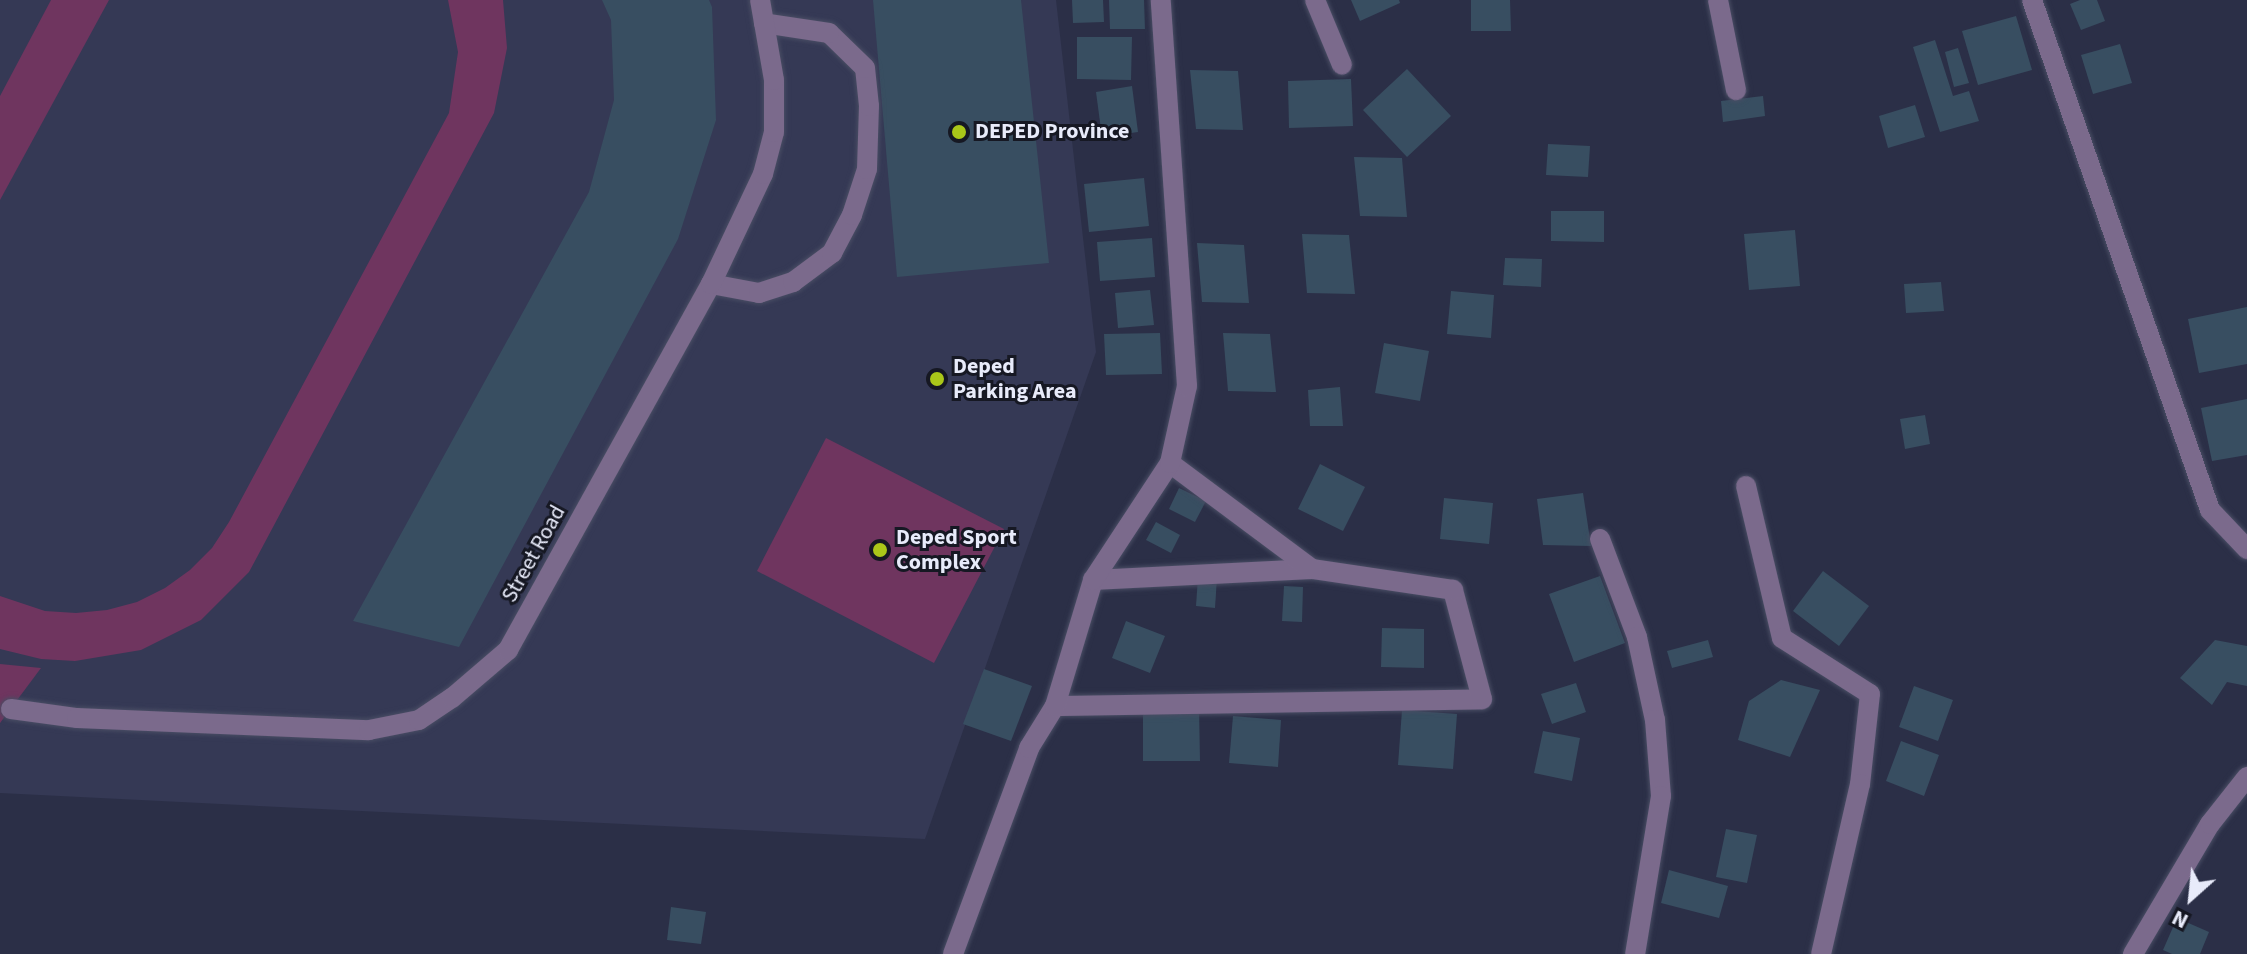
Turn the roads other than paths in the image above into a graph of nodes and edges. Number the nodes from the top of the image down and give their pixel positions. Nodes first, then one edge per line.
1 (760, 0) edge
2 (1161, 0) edge
3 (1315, 0) edge
4 (1718, 0) edge
5 (2032, 0) edge
6 (764, 23) junction
7 (1342, 65) dead end
8 (1736, 90) dead end
9 (711, 284) junction
10 (1170, 463) junction
11 (1746, 486) dead end
12 (1600, 539) dead end
13 (2247, 549) edge
14 (1312, 569) junction
15 (1093, 580) junction
16 (1055, 706) junction
17 (11, 709) dead end
18 (2247, 777) edge
19 (953, 954) edge
20 (1635, 954) edge
21 (1821, 954) edge
22 (2133, 954) edge

1 - 6 street, Street Road
2 - 10 street
3 - 7 street
4 - 8 street
5 - 13 street
6 - 9 street, Street Road
6 - 9 street
9 - 17 street, Street Road
10 - 14 street
10 - 15 street
11 - 21 street
12 - 20 street
14 - 15 street
14 - 16 street
15 - 16 street
16 - 19 street
18 - 22 street

